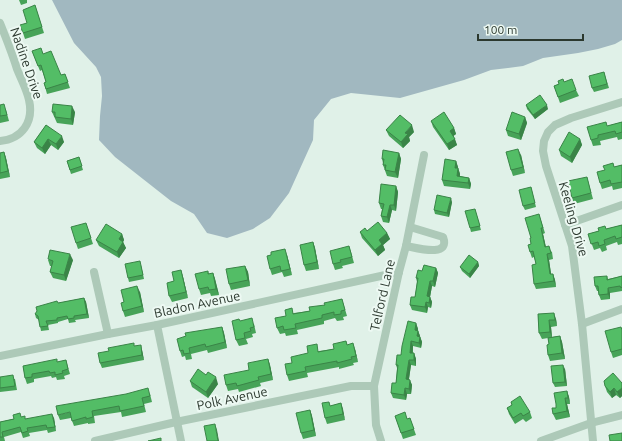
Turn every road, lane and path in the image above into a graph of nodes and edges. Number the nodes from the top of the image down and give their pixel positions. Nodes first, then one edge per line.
1 (0, 23) edge
2 (3, 37) edge
3 (622, 102) edge
4 (0, 141) edge
5 (424, 155) dead end
6 (622, 204) edge
7 (565, 225) junction
8 (410, 227) junction
9 (406, 246) junction
10 (94, 272) dead end
11 (399, 272) junction
12 (622, 310) edge
13 (582, 324) junction
14 (157, 325) junction
15 (108, 334) junction
16 (0, 356) edge
17 (374, 386) junction
18 (622, 415) edge
19 (176, 422) junction
20 (591, 423) junction
21 (95, 441) edge
22 (181, 441) edge
23 (381, 441) edge
24 (540, 441) edge
25 (593, 441) edge

1 - 2 street, Nadine Drive
2 - 4 street, Nadine Drive
3 - 7 street, Keeling Drive
5 - 8 street, Telford Lane
6 - 7 street
7 - 13 street, Keeling Drive
8 - 9 street, Telford Lane
8 - 9 street
9 - 11 street, Telford Lane
10 - 15 street
11 - 14 street, Bladon Avenue
11 - 17 street, Telford Lane
12 - 13 street
13 - 20 street, Keeling Drive
14 - 15 street, Bladon Avenue
14 - 19 street
15 - 16 street, Bladon Avenue
17 - 19 street, Polk Avenue
17 - 23 street, Telford Lane
18 - 20 street
19 - 21 street, Polk Avenue
19 - 22 street
20 - 24 street
20 - 25 street, Keeling Drive

